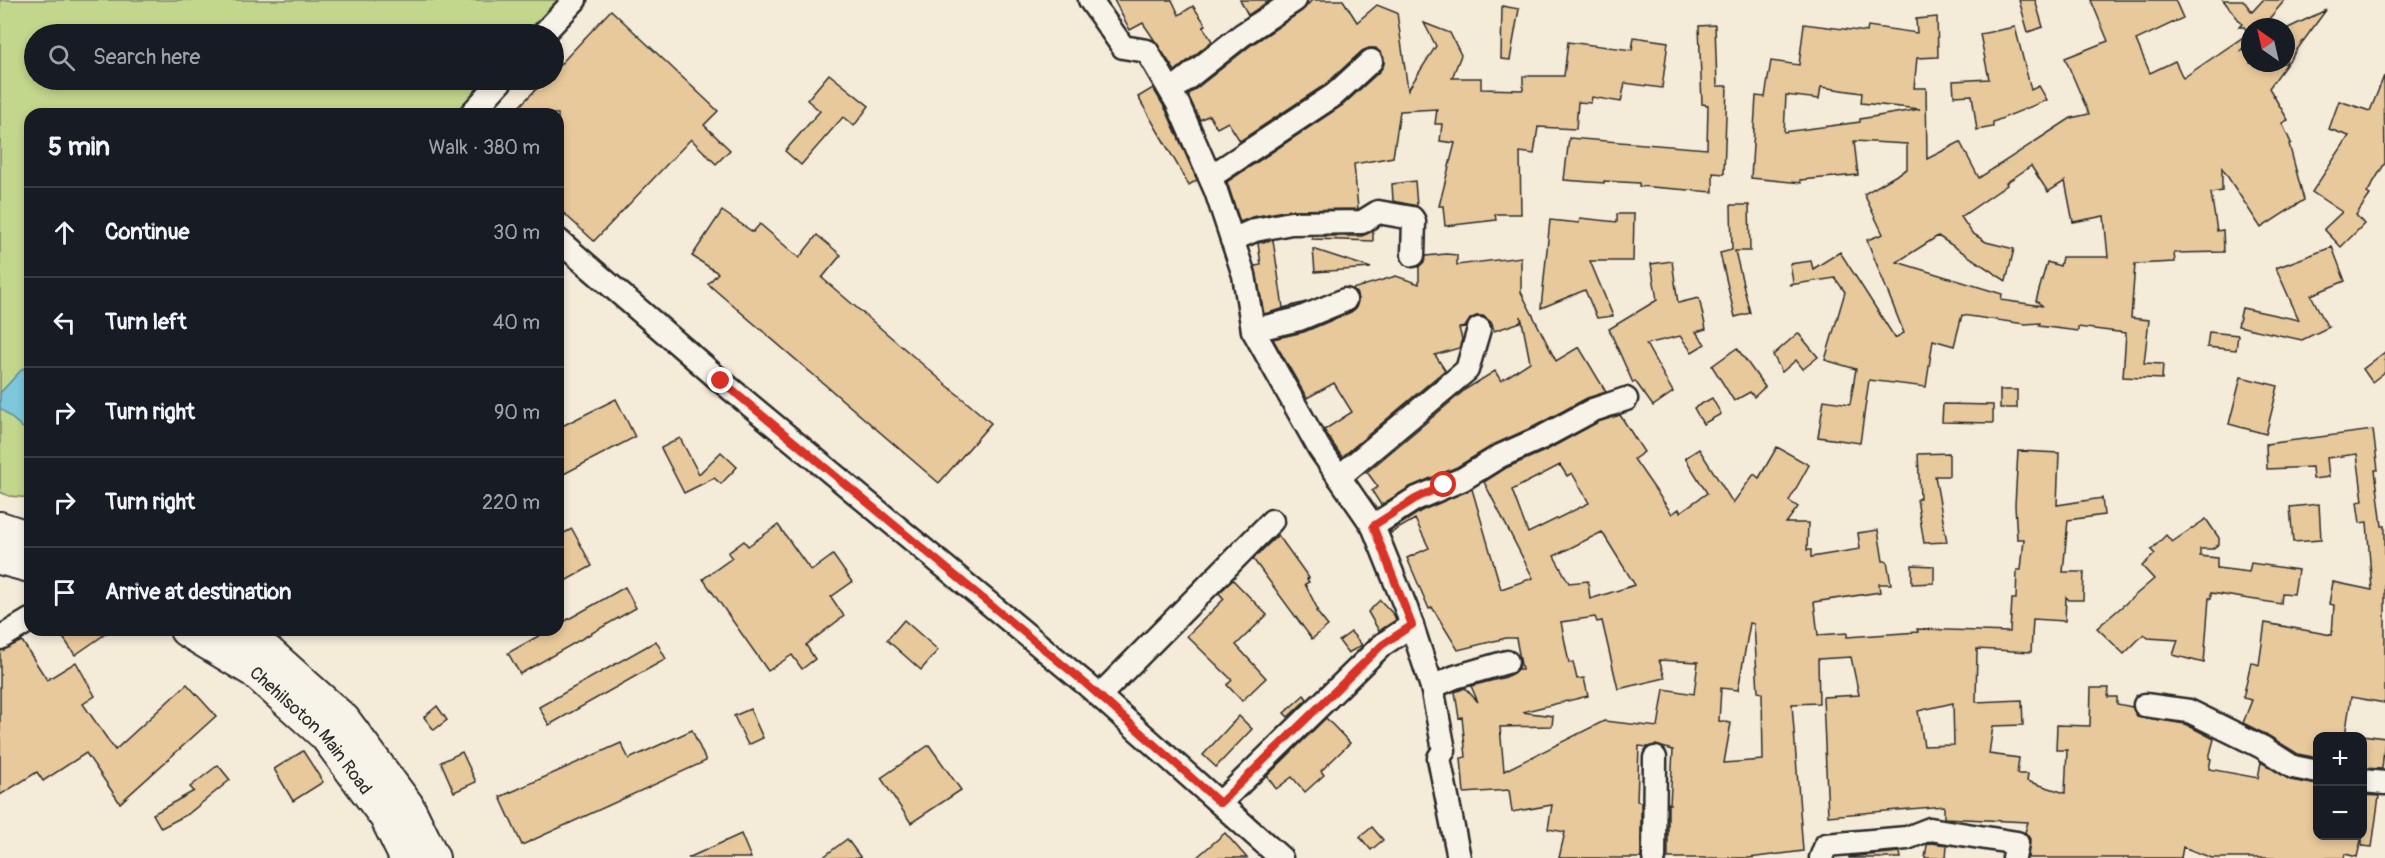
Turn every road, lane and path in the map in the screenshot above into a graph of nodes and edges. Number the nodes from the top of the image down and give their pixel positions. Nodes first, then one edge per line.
1 (575, 0) edge
2 (1090, 0) edge
3 (1295, 0) edge
4 (552, 24) edge
5 (1371, 61) dead end
6 (493, 90) edge
7 (1171, 91) junction
8 (476, 108) edge
9 (1210, 177) junction
10 (1232, 240) junction
11 (564, 245) edge
12 (1413, 255) dead end
13 (1346, 300) dead end
14 (1479, 329) dead end
15 (1253, 330) junction
16 (1626, 399) dead end
17 (1339, 477) junction
18 (1272, 521) dead end
19 (1373, 526) junction
20 (0, 528) edge
21 (24, 536) edge
22 (0, 558) edge
23 (24, 564) edge
24 (24, 624) edge
25 (1412, 625) junction
26 (196, 636) edge
27 (242, 636) edge
28 (0, 638) edge
29 (1506, 662) dead end
30 (1431, 687) junction
31 (1100, 695) junction
32 (2145, 705) dead end
33 (1655, 758) dead end
34 (2313, 771) edge
35 (2367, 781) edge
36 (2385, 783) edge
37 (1220, 803) junction
38 (406, 858) edge
39 (433, 858) edge
40 (1281, 858) edge
41 (1459, 858) edge
42 (1654, 858) edge
43 (1821, 858) edge
44 (2014, 858) edge

1 - 4 street
2 - 7 street
3 - 7 street
5 - 9 street
6 - 8 street
7 - 9 street
9 - 10 street
10 - 12 street
10 - 15 street
11 - 31 street
13 - 15 street
14 - 17 street
15 - 17 street
16 - 19 street
17 - 19 street
18 - 31 street
19 - 25 street
20 - 21 main road
22 - 23 main road
24 - 28 street
25 - 30 street
25 - 37 street
26 - 38 main road, Chehilsoton Main Road
27 - 39 main road, Chehilsoton Main Road
29 - 30 street
30 - 41 street
31 - 37 street
32 - 34 street
33 - 42 street
35 - 36 street
37 - 40 street
43 - 44 street

